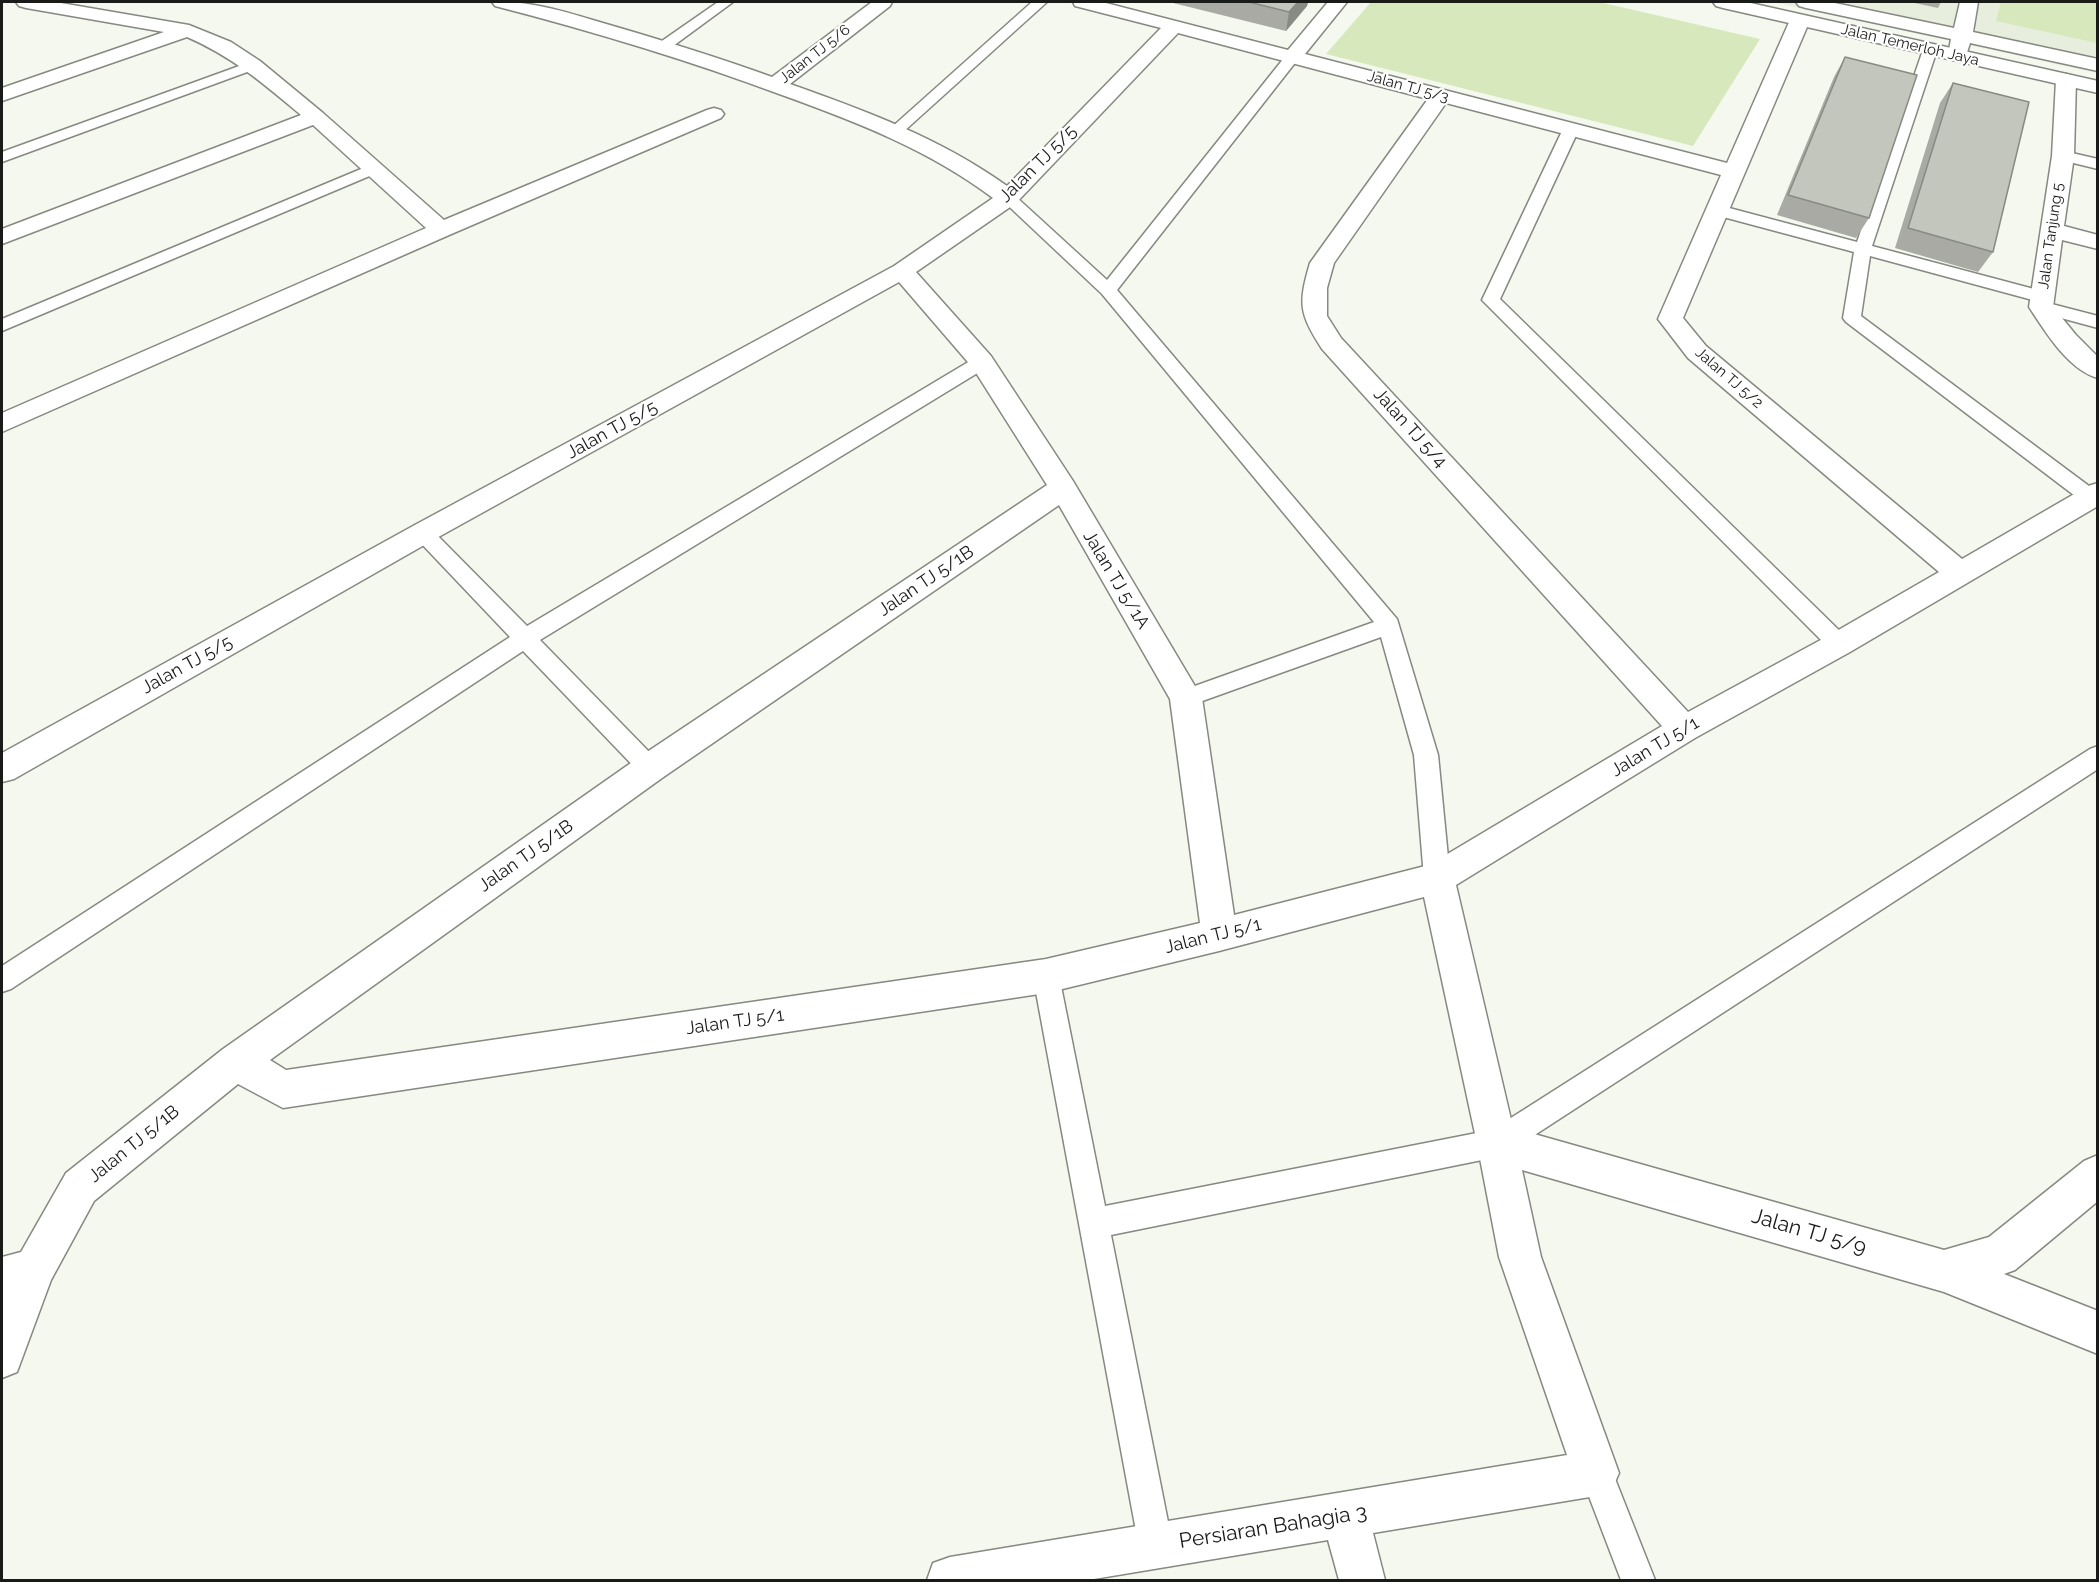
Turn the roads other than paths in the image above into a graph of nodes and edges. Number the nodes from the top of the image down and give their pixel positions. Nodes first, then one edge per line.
1 (26, 2) edge
2 (502, 2) edge
3 (565, 2) edge
4 (726, 2) edge
5 (883, 2) edge
6 (1040, 2) edge
7 (1082, 2) edge
8 (1334, 2) edge
9 (1723, 2) edge
10 (1969, 2) edge
11 (1803, 11) edge
12 (547, 13) junction
13 (1174, 26) junction
14 (189, 31) junction
15 (1961, 35) junction
16 (664, 46) junction
17 (1930, 50) junction
18 (1293, 56) junction
19 (1958, 56) junction
20 (253, 65) junction
21 (2097, 65) edge
22 (2066, 80) junction
23 (775, 85) junction
24 (2097, 87) edge
25 (2, 95) edge
26 (1441, 95) junction
27 (714, 114) dead end
28 (316, 117) junction
29 (1571, 129) junction
30 (897, 130) junction
31 (2063, 156) junction
32 (2, 157) edge
33 (2097, 164) edge
34 (373, 169) junction
35 (1734, 172) junction
36 (1008, 198) junction
37 (1718, 210) junction
38 (441, 230) junction
39 (2052, 230) junction
40 (2, 237) edge
41 (2097, 242) edge
42 (1863, 249) junction
43 (902, 271) junction
44 (1108, 290) junction
45 (2042, 302) junction
46 (2097, 322) edge
47 (2, 325) edge
48 (982, 362) junction
49 (2097, 370) edge
50 (2, 423) edge
51 (1063, 488) junction
52 (2094, 495) edge
53 (423, 533) junction
54 (1959, 573) junction
55 (1389, 625) junction
56 (525, 638) junction
57 (1839, 644) junction
58 (1186, 698) junction
59 (1684, 729) junction
60 (2097, 756) edge
61 (650, 768) junction
62 (2, 769) edge
63 (1437, 878) junction
64 (1219, 935) junction
65 (1046, 976) junction
66 (2, 980) edge
67 (236, 1062) junction
68 (1497, 1143) junction
69 (2097, 1175) edge
70 (1095, 1223) junction
71 (1944, 1271) junction
72 (18, 1274) edge
73 (2097, 1333) edge
74 (2, 1357) edge
75 (1596, 1473) junction
76 (1345, 1516) junction
77 (1156, 1547) junction
78 (1020, 1575) edge
79 (950, 1581) edge
80 (1362, 1581) edge
81 (1638, 1581) edge

1 - 14 street
2 - 12 street
3 - 12 street
4 - 16 lane
5 - 23 street, Jalan TJ 5/6
6 - 30 lane
7 - 13 street, Jalan TJ 5/3
8 - 18 street
9 - 11 street, Jalan Temerloh Jaya
10 - 15 street
11 - 15 street
11 - 17 street, Jalan Temerloh Jaya
11 - 35 street, Jalan TJ 5/2
12 - 16 street
13 - 18 street, Jalan TJ 5/3
13 - 36 street, Jalan TJ 5/5
14 - 20 street
14 - 25 street
15 - 19 street
15 - 21 street
16 - 23 street
17 - 19 street, Jalan Temerloh Jaya
17 - 42 lane
18 - 26 street, Jalan TJ 5/3
18 - 44 lane
19 - 22 street, Jalan Temerloh Jaya
20 - 28 street
20 - 32 lane
22 - 24 street, Jalan Temerloh Jaya
22 - 31 street, Jalan Tanjung 5
23 - 30 street
26 - 29 street, Jalan TJ 5/3
26 - 59 street, Jalan TJ 5/4
27 - 38 street
28 - 34 street
28 - 40 street
29 - 35 street, Jalan TJ 5/3
29 - 57 lane
30 - 36 street
31 - 33 lane
31 - 39 street, Jalan Tanjung 5
34 - 38 street
34 - 47 lane
35 - 37 street, Jalan TJ 5/2
36 - 43 street, Jalan TJ 5/5
36 - 44 lane
37 - 42 lane
37 - 54 street, Jalan TJ 5/2
38 - 50 street
39 - 41 street
39 - 45 street, Jalan Tanjung 5
42 - 45 lane
42 - 52 lane
43 - 48 street, Jalan TJ 5/1A
43 - 53 street, Jalan TJ 5/5
44 - 55 lane
45 - 46 lane
45 - 49 street, Jalan Tanjung 5
48 - 51 street, Jalan TJ 5/1A
48 - 56 lane
51 - 58 street, Jalan TJ 5/1A
51 - 61 street, Jalan TJ 5/1B
52 - 54 street, Jalan TJ 5/1
53 - 56 lane
53 - 62 street, Jalan TJ 5/5
54 - 57 street, Jalan TJ 5/1
55 - 58 lane
55 - 63 lane
56 - 61 lane
56 - 66 lane
57 - 59 street, Jalan TJ 5/1
58 - 64 street, Jalan TJ 5/1A
59 - 63 street, Jalan TJ 5/1
60 - 68 lane
61 - 67 street, Jalan TJ 5/1B
63 - 64 street, Jalan TJ 5/1
63 - 68 street
64 - 65 street, Jalan TJ 5/1
65 - 67 street, Jalan TJ 5/1
65 - 70 lane
67 - 72 street, Jalan TJ 5/1B
68 - 70 lane
68 - 71 street, Jalan TJ 5/9
68 - 75 street
69 - 71 street
70 - 77 lane
71 - 73 street, Jalan TJ 5/9
72 - 74 street, Jalan TJ 5/1B
75 - 76 street, Persiaran Bahagia 3
75 - 81 lane
76 - 77 street, Persiaran Bahagia 3
76 - 80 street
77 - 78 street, Persiaran Bahagia 3
78 - 79 street, Persiaran Bahagia 3

